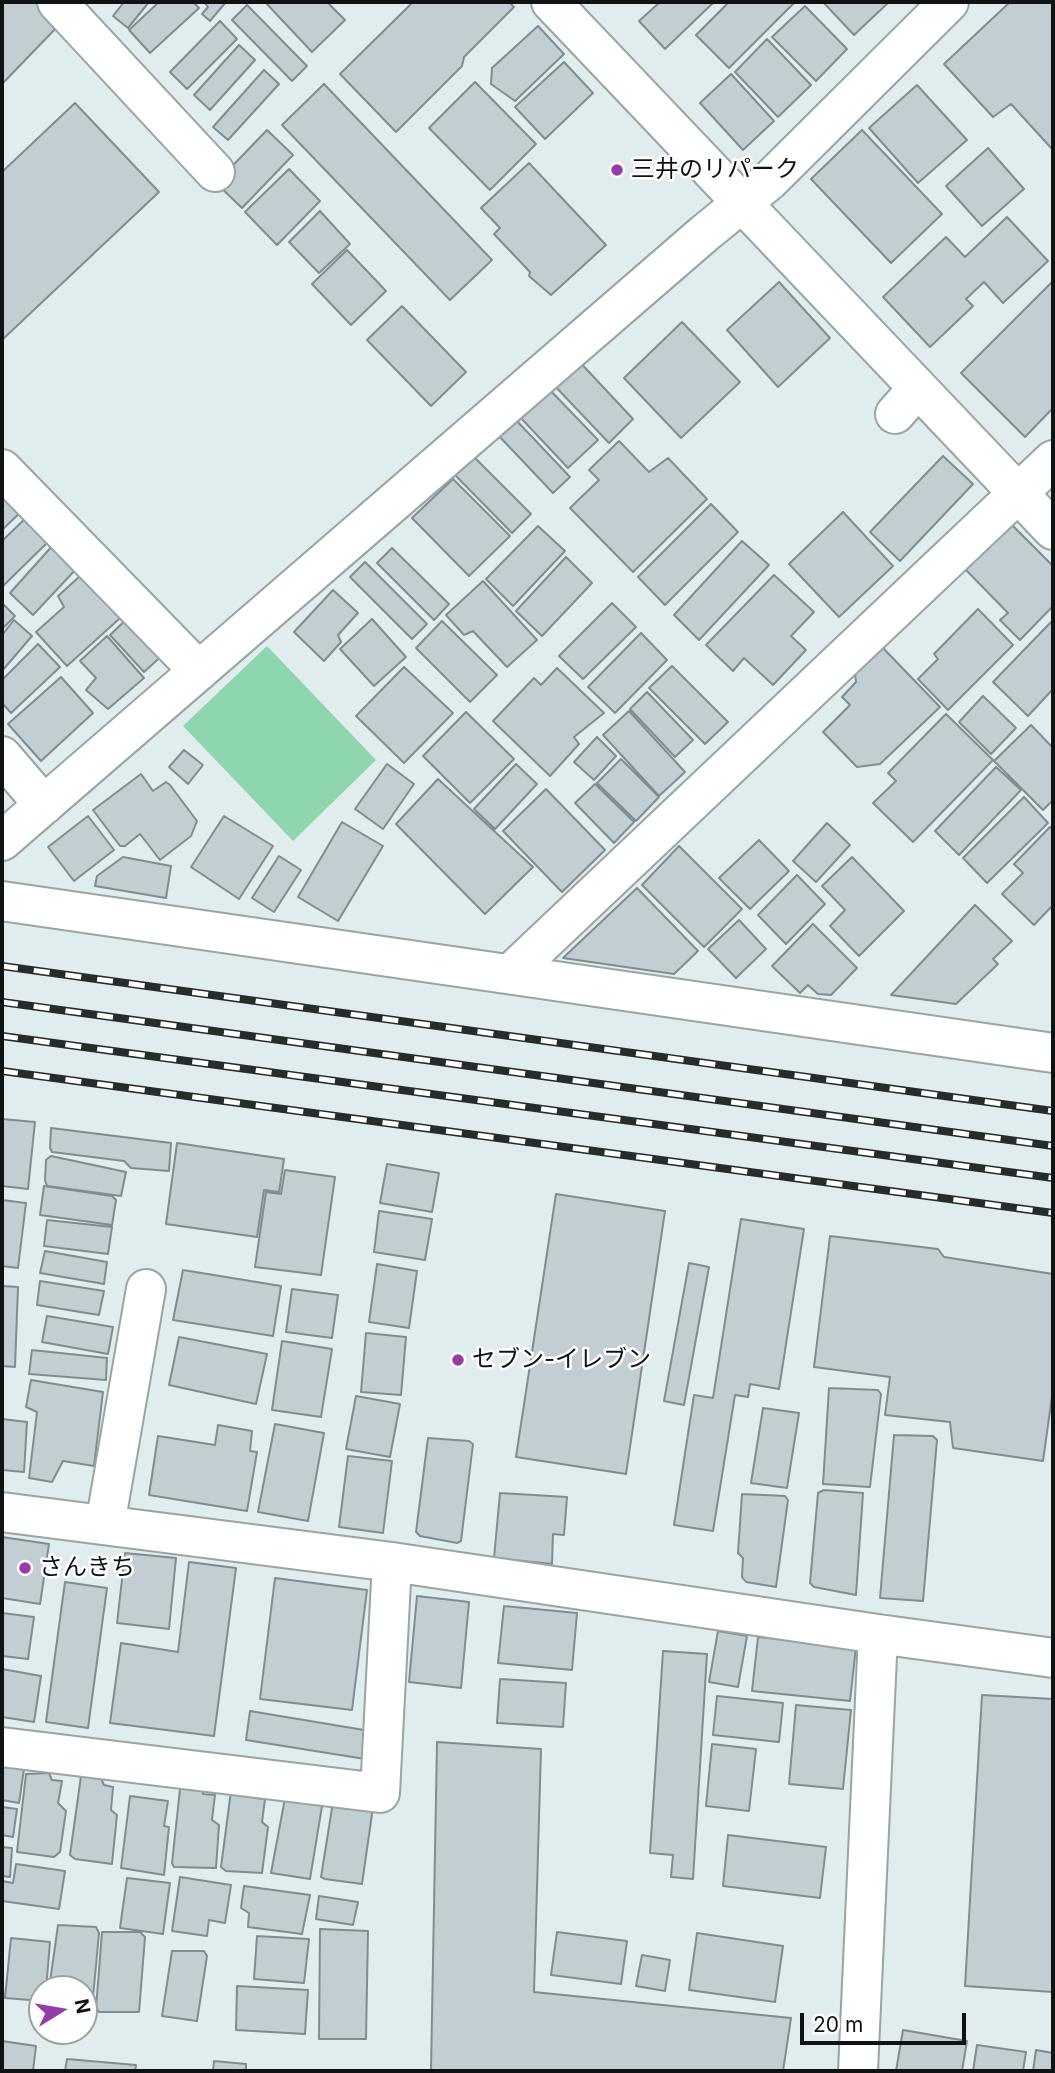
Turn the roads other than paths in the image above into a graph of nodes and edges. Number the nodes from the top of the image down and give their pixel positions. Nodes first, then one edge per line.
1 (57, 2) edge
2 (551, 2) edge
3 (948, 2) edge
4 (215, 172) dead end
5 (741, 202) junction
6 (1053, 460) edge
7 (2, 469) edge
8 (1018, 493) junction
9 (1053, 530) edge
10 (199, 671) junction
11 (2, 756) edge
12 (44, 805) junction
13 (2, 841) edge
14 (2, 901) edge
15 (510, 974) junction
16 (1053, 1053) edge
17 (146, 1289) dead end
18 (2, 1512) edge
19 (105, 1525) junction
20 (392, 1562) junction
21 (878, 1634) junction
22 (1053, 1658) edge
23 (2, 1747) edge
24 (859, 2071) edge

1 - 4 street
2 - 5 street
3 - 5 street
5 - 8 street
5 - 10 street
6 - 8 street
7 - 10 street
8 - 9 street
8 - 15 street
10 - 12 street
11 - 12 street
12 - 13 street
14 - 15 street
15 - 16 street
17 - 19 street
18 - 19 street
19 - 20 street
20 - 21 street
20 - 23 street
21 - 22 street
21 - 24 street

